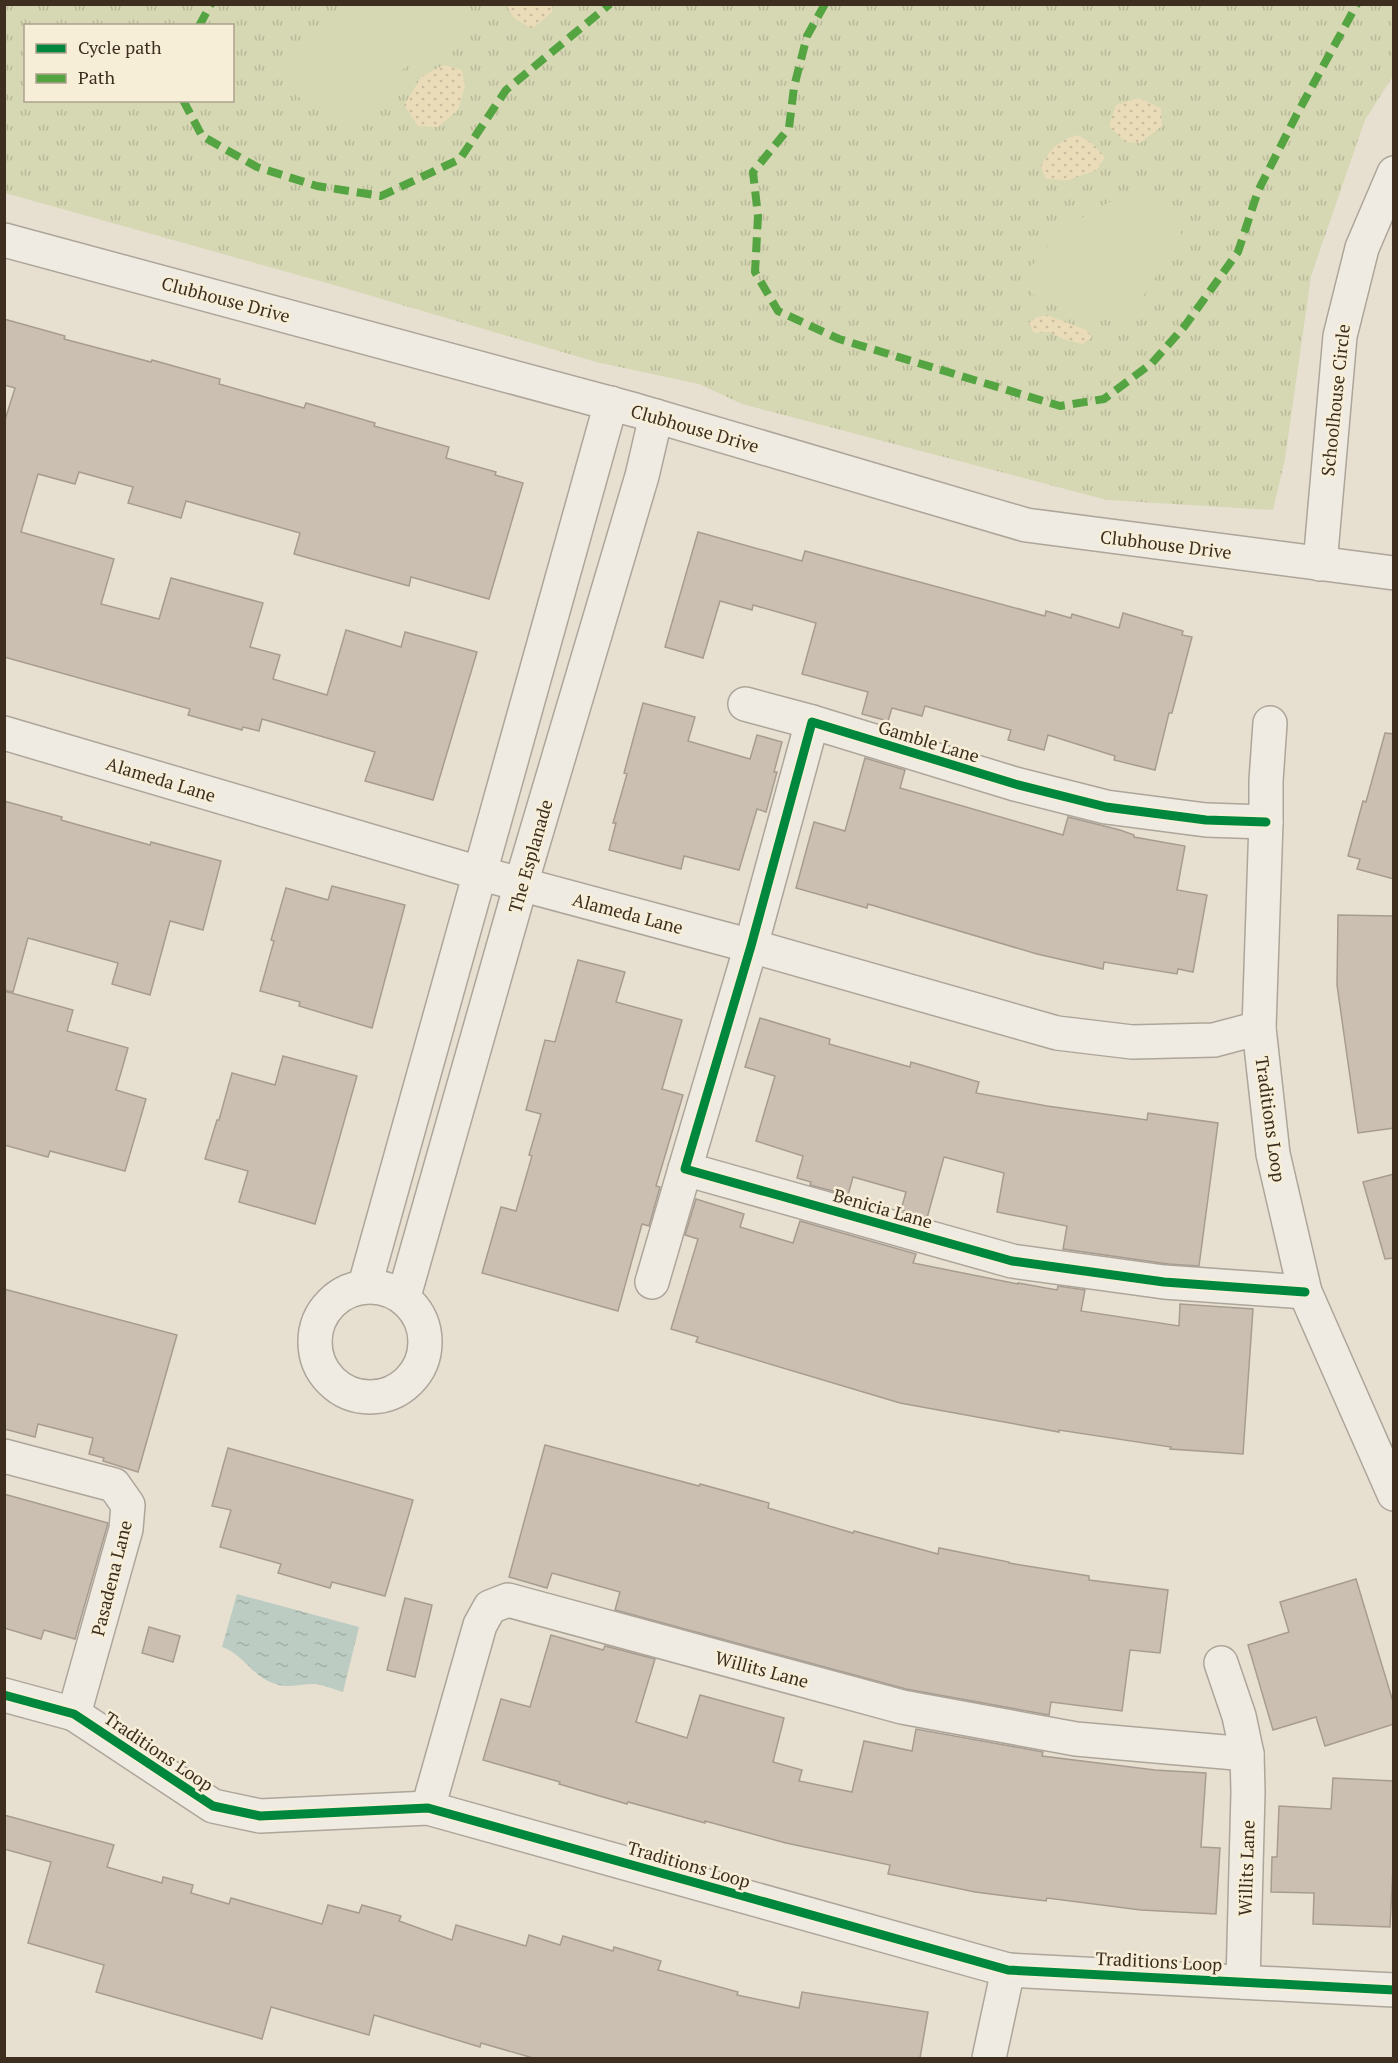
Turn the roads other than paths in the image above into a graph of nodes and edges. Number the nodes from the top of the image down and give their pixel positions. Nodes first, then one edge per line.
1 (1394, 173) edge
2 (4, 240) edge
3 (611, 403) junction
4 (656, 416) junction
5 (573, 534) junction
6 (621, 547) junction
7 (1320, 564) junction
8 (1394, 573) edge
9 (745, 704) dead end
10 (812, 722) junction
11 (1269, 723) dead end
12 (4, 733) edge
13 (1266, 822) junction
14 (479, 873) junction
15 (521, 884) junction
16 (751, 946) junction
17 (1259, 1028) junction
18 (685, 1169) junction
19 (652, 1282) dead end
20 (365, 1285) junction
21 (1305, 1292) junction
22 (404, 1296) junction
23 (4, 1456) edge
24 (1394, 1494) edge
25 (1221, 1663) dead end
26 (4, 1695) edge
27 (74, 1714) junction
28 (1247, 1754) junction
29 (428, 1808) junction
30 (1008, 1970) junction
31 (1243, 1982) junction
32 (1394, 1990) edge
33 (989, 2058) edge

1 - 7 street, Schoolhouse Circle
2 - 3 street, Clubhouse Drive
3 - 4 street, Clubhouse Drive
3 - 5 street
4 - 6 street, The Esplanade
4 - 7 street, Clubhouse Drive
5 - 6 street
5 - 14 street
6 - 15 street, The Esplanade
7 - 8 street, Clubhouse Drive
9 - 10 street, Gamble Lane
10 - 13 street, Gamble Lane
10 - 16 street
11 - 13 street, Traditions Loop
12 - 14 street, Alameda Lane
13 - 17 street, Traditions Loop
14 - 15 street, Alameda Lane
14 - 20 street
15 - 16 street, Alameda Lane
15 - 22 street, The Esplanade
16 - 17 street, Alameda Lane
16 - 18 street
17 - 21 street, Traditions Loop
18 - 19 street
18 - 21 street, Benicia Lane
20 - 22 street
20 - 22 street
21 - 24 street, Traditions Loop
23 - 27 street, Pasadena Lane
25 - 28 street, Willits Lane
26 - 27 street, Traditions Loop
27 - 29 street, Traditions Loop
28 - 29 street, Willits Lane
28 - 31 street, Willits Lane
29 - 30 street, Traditions Loop
30 - 31 street, Traditions Loop
30 - 33 street
31 - 32 street, Traditions Loop

